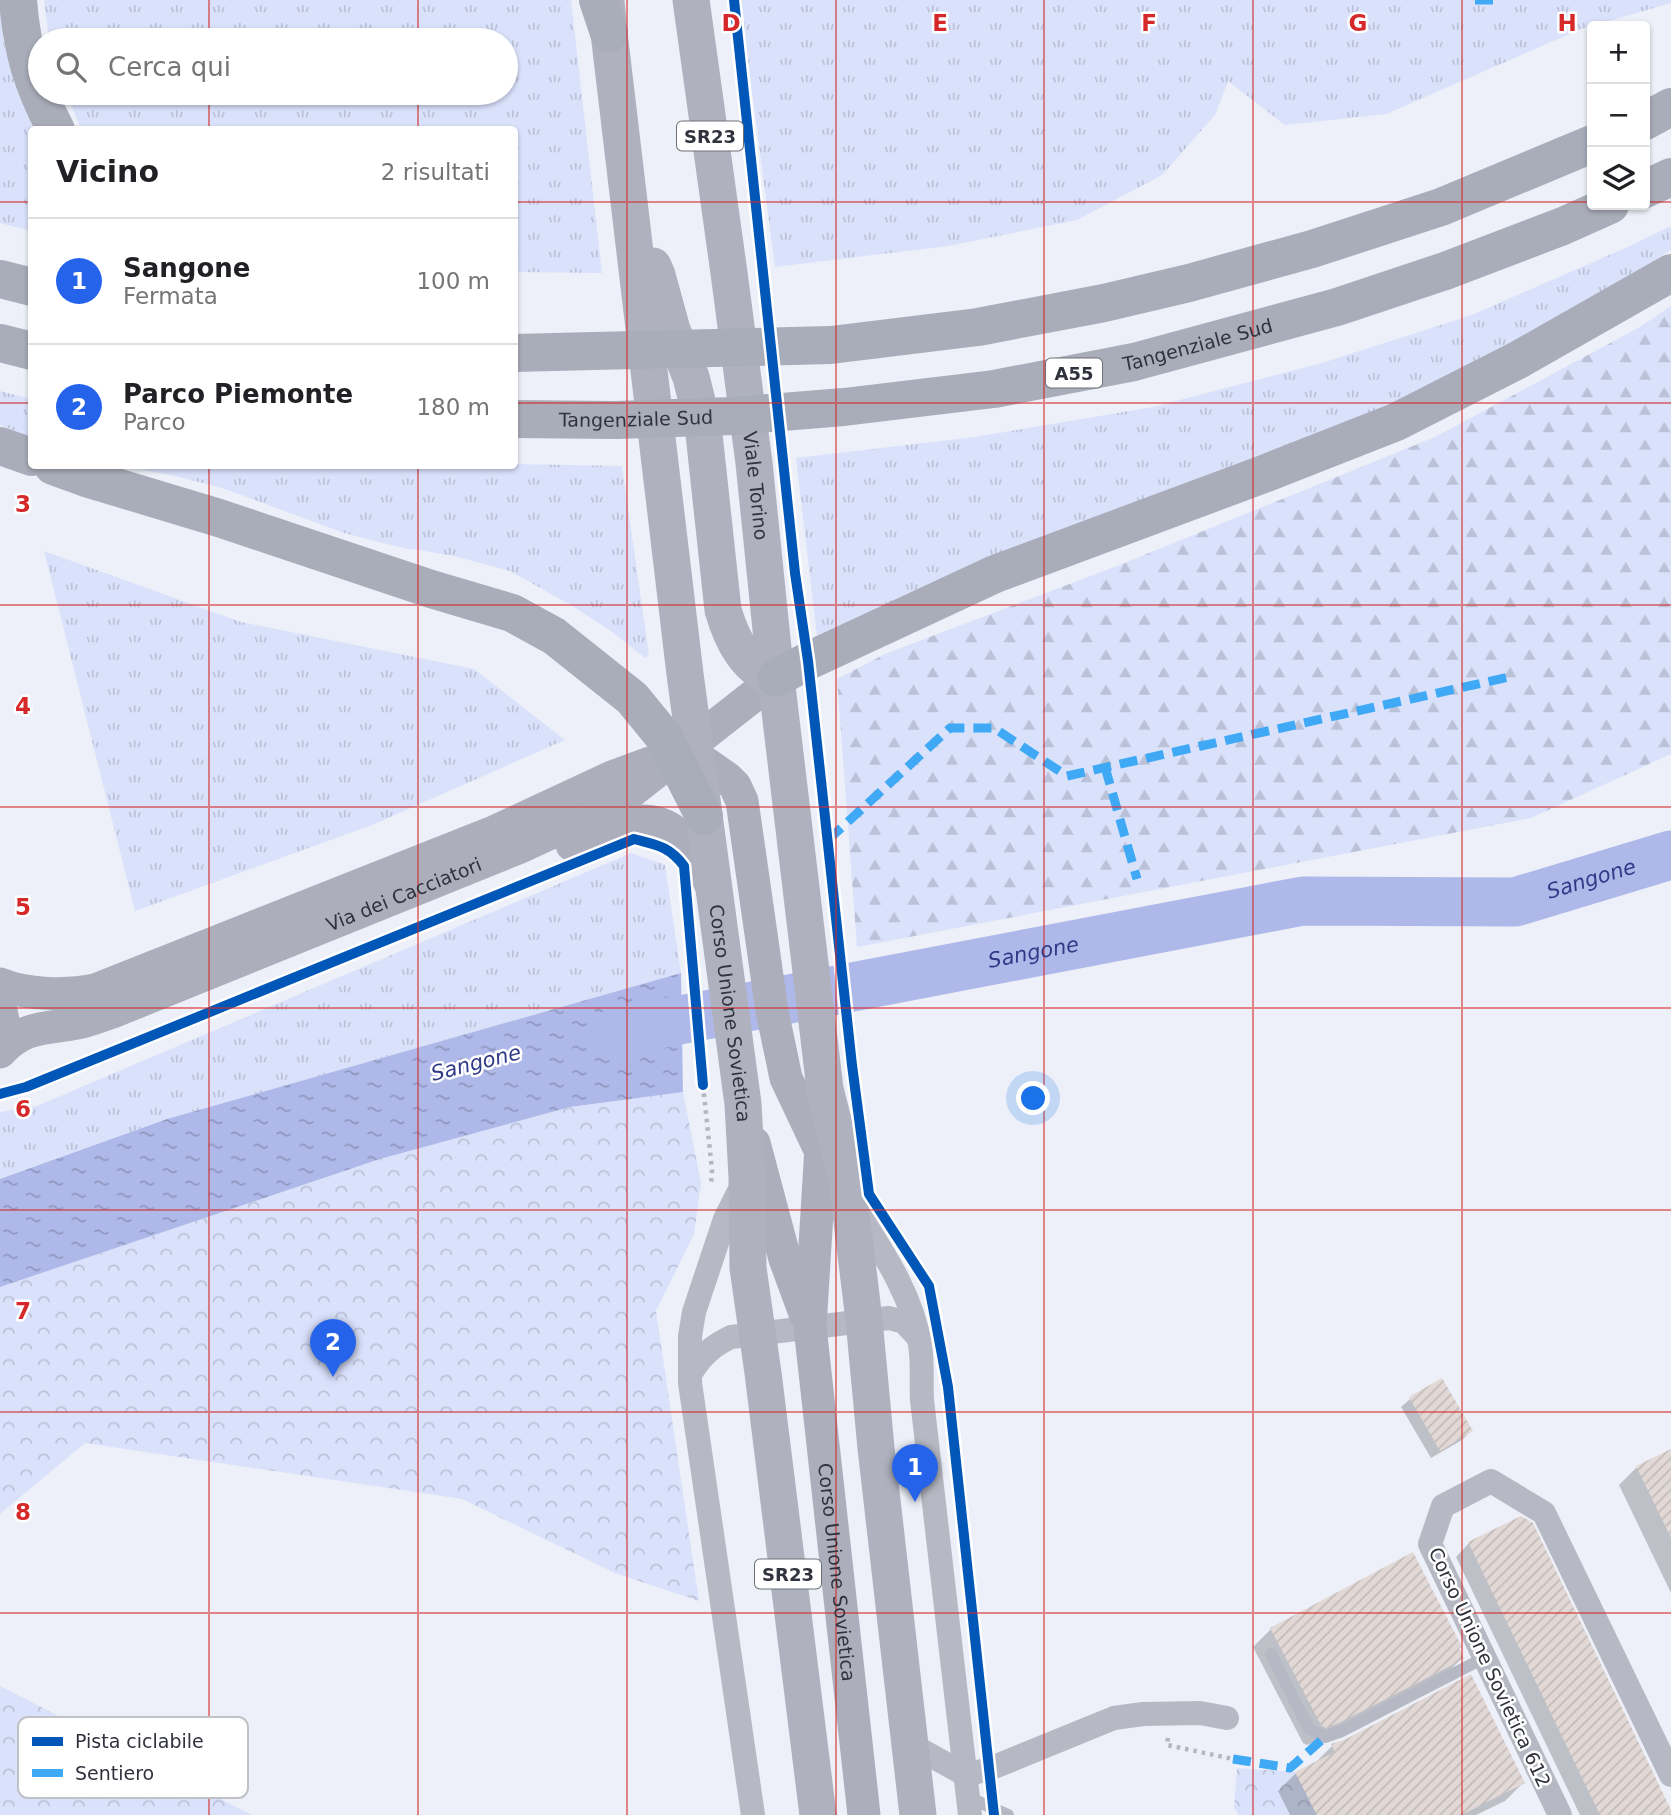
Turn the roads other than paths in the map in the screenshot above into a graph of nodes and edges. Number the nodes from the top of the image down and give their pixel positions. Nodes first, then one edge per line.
1 (18, 0) edge
2 (691, 0) edge
3 (604, 11) edge
4 (28, 65) edge
5 (43, 105) edge
6 (1671, 107) edge
7 (1650, 118) edge
8 (54, 126) edge
9 (1587, 146) edge
10 (1671, 177) edge
11 (1650, 187) edge
12 (1599, 210) edge
13 (1671, 274) edge
14 (647, 275) junction
15 (0, 279) edge
16 (28, 286) edge
17 (0, 343) edge
18 (28, 350) edge
19 (518, 353) edge
20 (518, 419) edge
21 (0, 446) edge
22 (28, 456) edge
23 (61, 469) edge
24 (776, 678) junction
25 (682, 750) junction
26 (704, 816) joint
27 (518, 848) junction
28 (715, 894) junction
29 (0, 984) edge
30 (0, 1005) edge
31 (0, 1045) edge
32 (0, 1052) edge
33 (824, 1078) junction
34 (742, 1090) junction
35 (821, 1152) junction
36 (747, 1177) junction
37 (849, 1198) junction
38 (864, 1320) junction
39 (810, 1327) junction
40 (757, 1334) junction
41 (918, 1337) junction
42 (691, 1373) junction
43 (1271, 1654) dead end
44 (1484, 1658) junction
45 (1227, 1718) dead end
46 (910, 1744) junction
47 (1671, 1775) edge
48 (968, 1796) edge
49 (754, 1815) edge
50 (818, 1815) edge
51 (864, 1815) edge
52 (918, 1815) edge
53 (1008, 1815) edge
54 (1560, 1815) edge

1 - 4 highway
2 - 24 main road, Viale Torino / SR23
3 - 14 main road
5 - 8 highway
6 - 7 highway
9 - 19 highway
10 - 11 highway
12 - 20 highway, Tangenziale Sud / A55
13 - 24 highway
14 - 24 main road
14 - 25 main road
15 - 16 highway
17 - 18 highway
21 - 22 highway
23 - 25 highway
24 - 25 street, Via dei Cacciatori
24 - 33 main road, Viale Torino / SR23
25 - 26 highway
25 - 27 street, Via dei Cacciatori
25 - 29 street, Via dei Cacciatori
25 - 35 street
26 - 28 main road, SR23
27 - 28 street
27 - 32 street, Via dei Cacciatori
28 - 34 main road, Corso Unione Sovietica / SR23
30 - 31 street
33 - 35 street
33 - 37 main road, SR23
34 - 36 main road, Corso Unione Sovietica / SR23
34 - 39 street
35 - 39 street
36 - 40 main road, Corso Unione Sovietica / SR23
36 - 42 street
37 - 38 main road, SR23
37 - 41 street
38 - 39 street
38 - 41 street
38 - 46 main road, SR23
39 - 40 street
39 - 51 street, Corso Unione Sovietica
40 - 42 street
40 - 50 main road, Corso Unione Sovietica / SR23
41 - 48 street
42 - 49 street
43 - 44 lane
44 - 47 street, Corso Unione Sovietica 612
44 - 54 street, Corso Unione Sovietica 612
45 - 48 street
46 - 48 street
46 - 52 main road, SR23
48 - 53 lane

